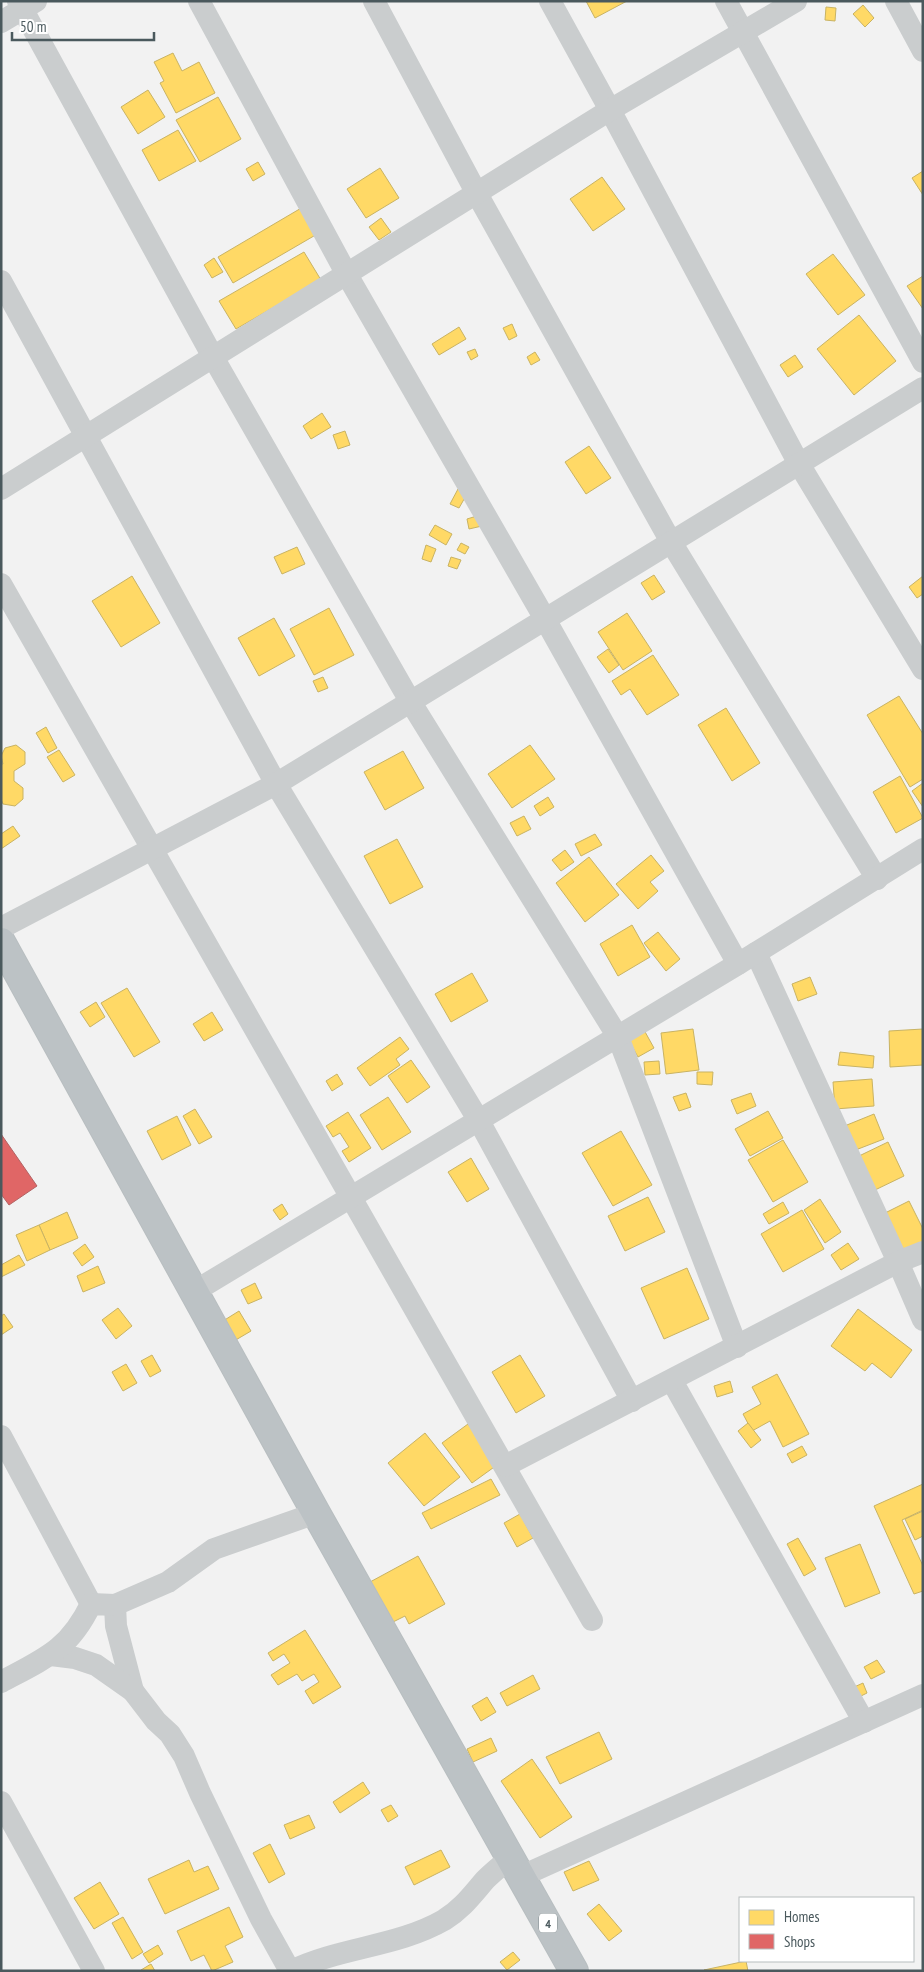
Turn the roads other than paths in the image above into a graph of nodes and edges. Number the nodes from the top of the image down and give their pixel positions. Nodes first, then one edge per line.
1 (199, 1) edge
2 (374, 1) edge
3 (550, 1) edge
4 (726, 1) edge
5 (796, 1) edge
6 (896, 1) edge
7 (26, 4) edge
8 (1, 22) edge
9 (743, 32) junction
10 (923, 51) edge
11 (610, 110) junction
12 (476, 192) junction
13 (346, 273) junction
14 (1, 282) edge
15 (213, 357) junction
16 (923, 362) edge
17 (923, 388) edge
18 (86, 437) junction
19 (799, 464) junction
20 (1, 489) edge
21 (671, 542) junction
22 (1, 584) edge
23 (545, 619) junction
24 (923, 670) edge
25 (410, 702) junction
26 (276, 784) junction
27 (152, 849) junction
28 (923, 849) edge
29 (877, 878) junction
30 (2, 943) edge
31 (747, 959) junction
32 (618, 1036) junction
33 (479, 1121) junction
34 (352, 1197) junction
35 (923, 1252) edge
36 (898, 1262) junction
37 (195, 1291) junction
38 (923, 1320) edge
39 (737, 1347) junction
40 (672, 1381) junction
41 (632, 1401) junction
42 (1, 1436) edge
43 (505, 1466) junction
44 (316, 1513) junction
45 (91, 1604) junction
46 (115, 1605) junction
47 (592, 1620) dead end
48 (51, 1655) junction
49 (1, 1682) edge
50 (133, 1691) junction
51 (923, 1696) edge
52 (864, 1722) junction
53 (1, 1802) edge
54 (516, 1866) junction
55 (297, 1969) edge
56 (94, 1971) edge
57 (574, 1971) edge

1 - 13 street
2 - 12 street
3 - 11 street
4 - 9 street
5 - 9 street
6 - 10 street
7 - 8 street
7 - 15 street
9 - 11 street
9 - 16 street
11 - 12 street
11 - 19 street
12 - 13 street
12 - 21 street
13 - 15 street
13 - 23 street
14 - 18 street
15 - 18 street
15 - 25 street
17 - 19 street
18 - 20 street
18 - 26 street
19 - 21 street
19 - 24 street
21 - 23 street
21 - 29 street
22 - 27 street
23 - 25 street
23 - 31 street
25 - 26 street
25 - 32 street
26 - 27 street
26 - 33 street
27 - 30 street
27 - 34 street
28 - 29 street
29 - 31 street
30 - 37 highway
31 - 32 street
31 - 36 street
32 - 33 street
32 - 39 street
33 - 34 street
33 - 41 street
34 - 37 street
34 - 43 street
35 - 36 street
36 - 38 street
36 - 39 street
37 - 44 highway
39 - 40 street
40 - 41 street
40 - 52 street
41 - 43 street
42 - 45 street
43 - 47 street
44 - 46 street
44 - 54 highway
45 - 46 street
45 - 48 street
46 - 50 street
48 - 49 street
48 - 50 street
50 - 55 street
51 - 52 street
52 - 54 street
53 - 56 street
54 - 55 street
54 - 57 highway, 4

